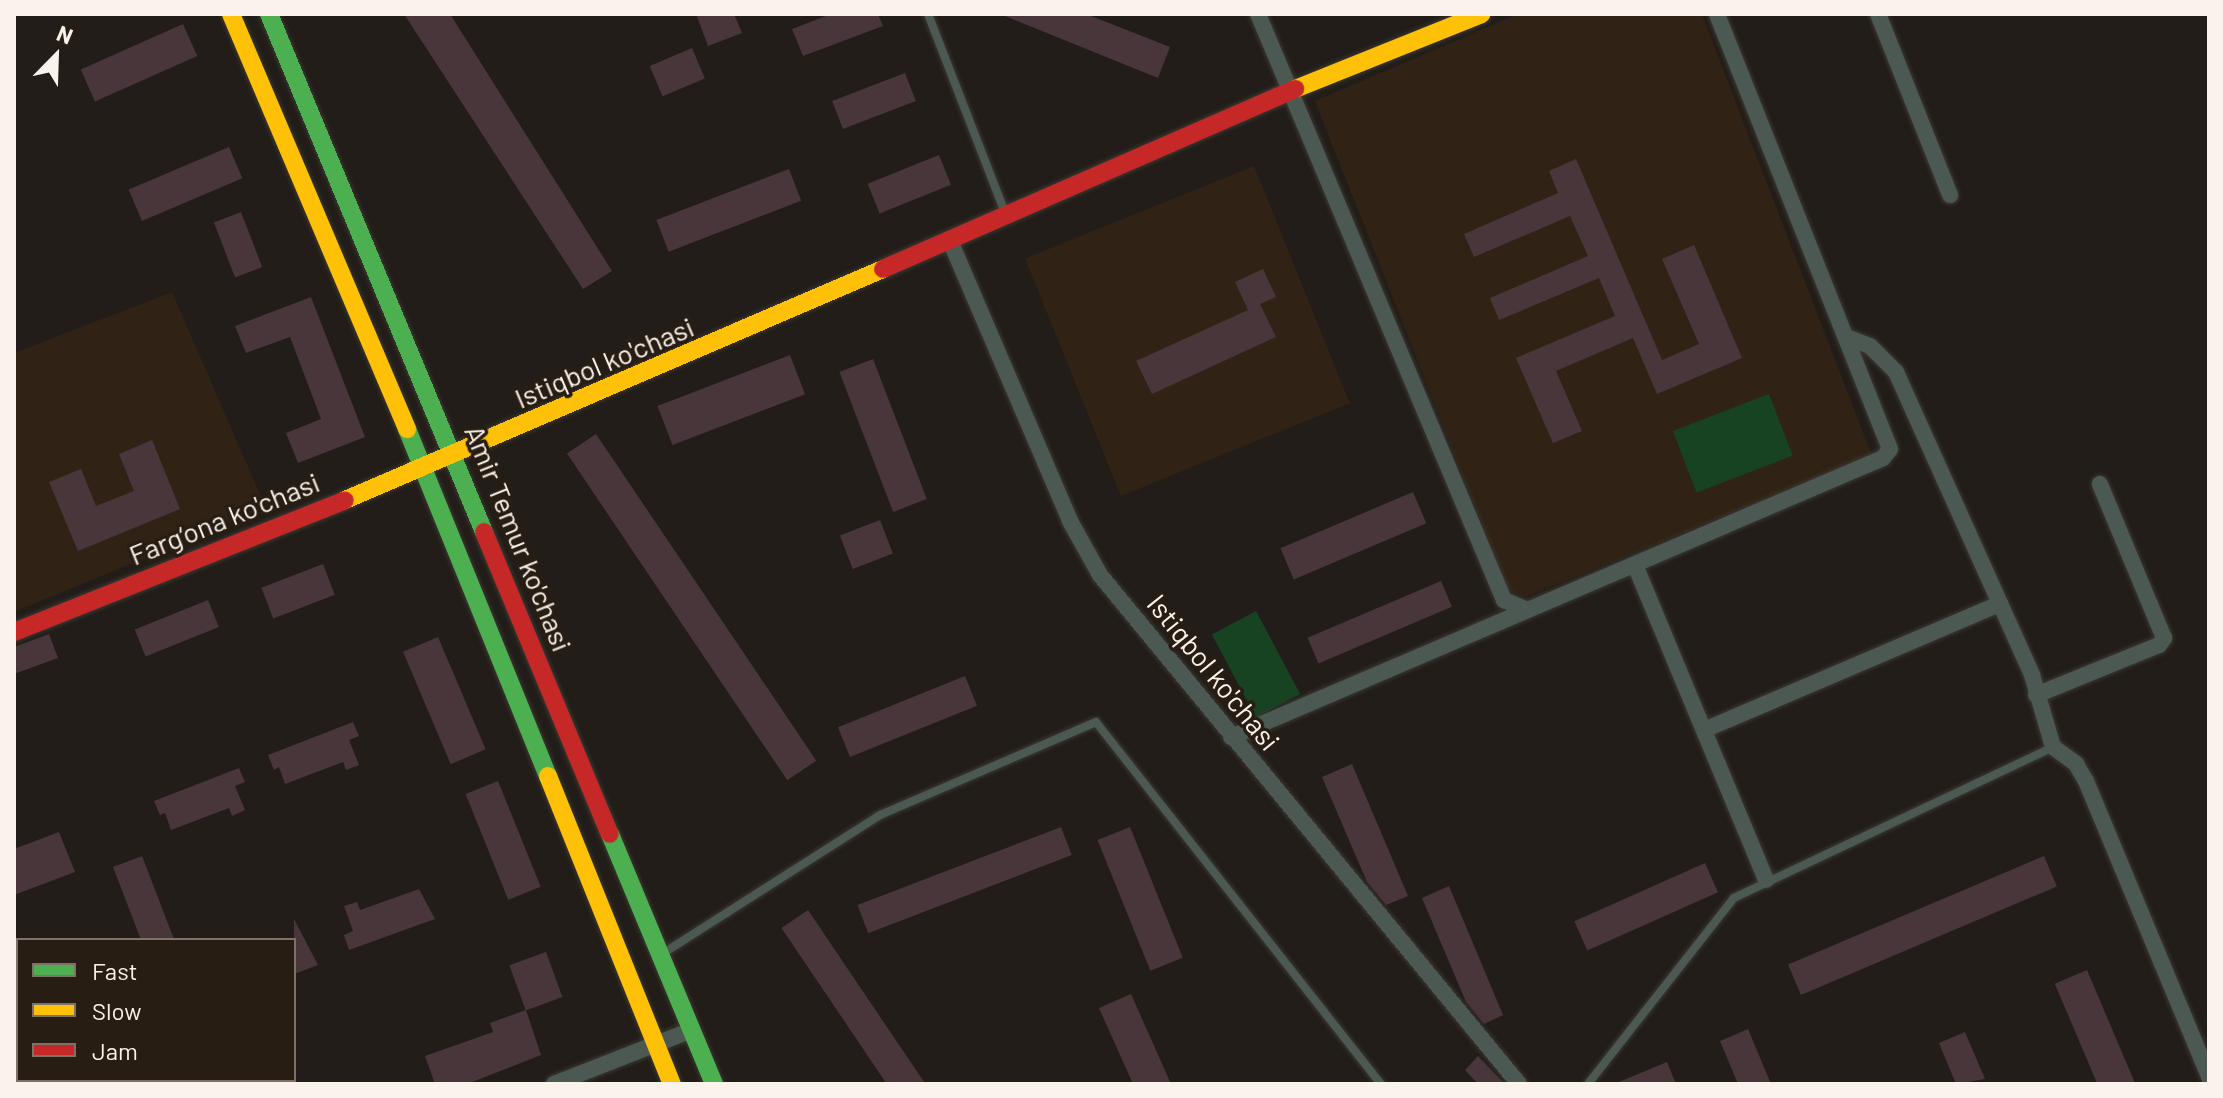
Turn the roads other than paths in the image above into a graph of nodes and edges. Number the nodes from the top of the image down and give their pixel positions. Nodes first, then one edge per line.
1 (231, 14) edge
2 (269, 14) edge
3 (928, 14) edge
4 (1258, 14) edge
5 (1482, 14) edge
6 (1717, 14) edge
7 (1878, 14) edge
8 (1291, 91) junction
9 (1950, 195) dead end
10 (1007, 218) junction
11 (951, 243) junction
12 (1849, 338) junction
13 (455, 456) junction
14 (424, 469) junction
15 (2100, 484) dead end
16 (1635, 565) junction
17 (2000, 604) junction
18 (1523, 608) junction
19 (14, 632) edge
20 (2036, 695) junction
21 (1704, 730) junction
22 (1231, 737) junction
23 (2053, 747) junction
24 (1766, 880) junction
25 (661, 955) junction
26 (692, 1030) junction
27 (655, 1045) junction
28 (2209, 1077) edge
29 (554, 1084) edge
30 (672, 1084) edge
31 (714, 1084) edge
32 (1381, 1084) edge
33 (1519, 1084) edge
34 (1588, 1084) edge

1 - 14 main road
2 - 13 main road, Amir Temur ko'chasi
3 - 10 lane
4 - 8 street
5 - 8 main road, Istiqbol ko'chasi
6 - 12 street
7 - 9 street
8 - 10 main road, Istiqbol ko'chasi
8 - 18 street
10 - 11 main road, Istiqbol ko'chasi
11 - 13 main road, Istiqbol ko'chasi
11 - 22 street, Istiqbol ko'chasi
12 - 16 street
12 - 17 street
13 - 14 main road, Farg‘ona ko'chasi
13 - 25 main road, Amir Temur ko'chasi
14 - 19 main road, Farg‘ona ko'chasi
14 - 27 main road
15 - 20 street
16 - 18 street
16 - 21 street
17 - 20 street
17 - 21 street
18 - 22 street
20 - 23 street
21 - 24 street
22 - 33 street, Istiqbol ko'chasi
23 - 24 lane
23 - 28 street
24 - 34 lane
25 - 26 main road, Amir Temur ko'chasi
25 - 32 lane
26 - 27 street
26 - 31 main road, Amir Temur ko'chasi
27 - 29 street
27 - 30 main road

